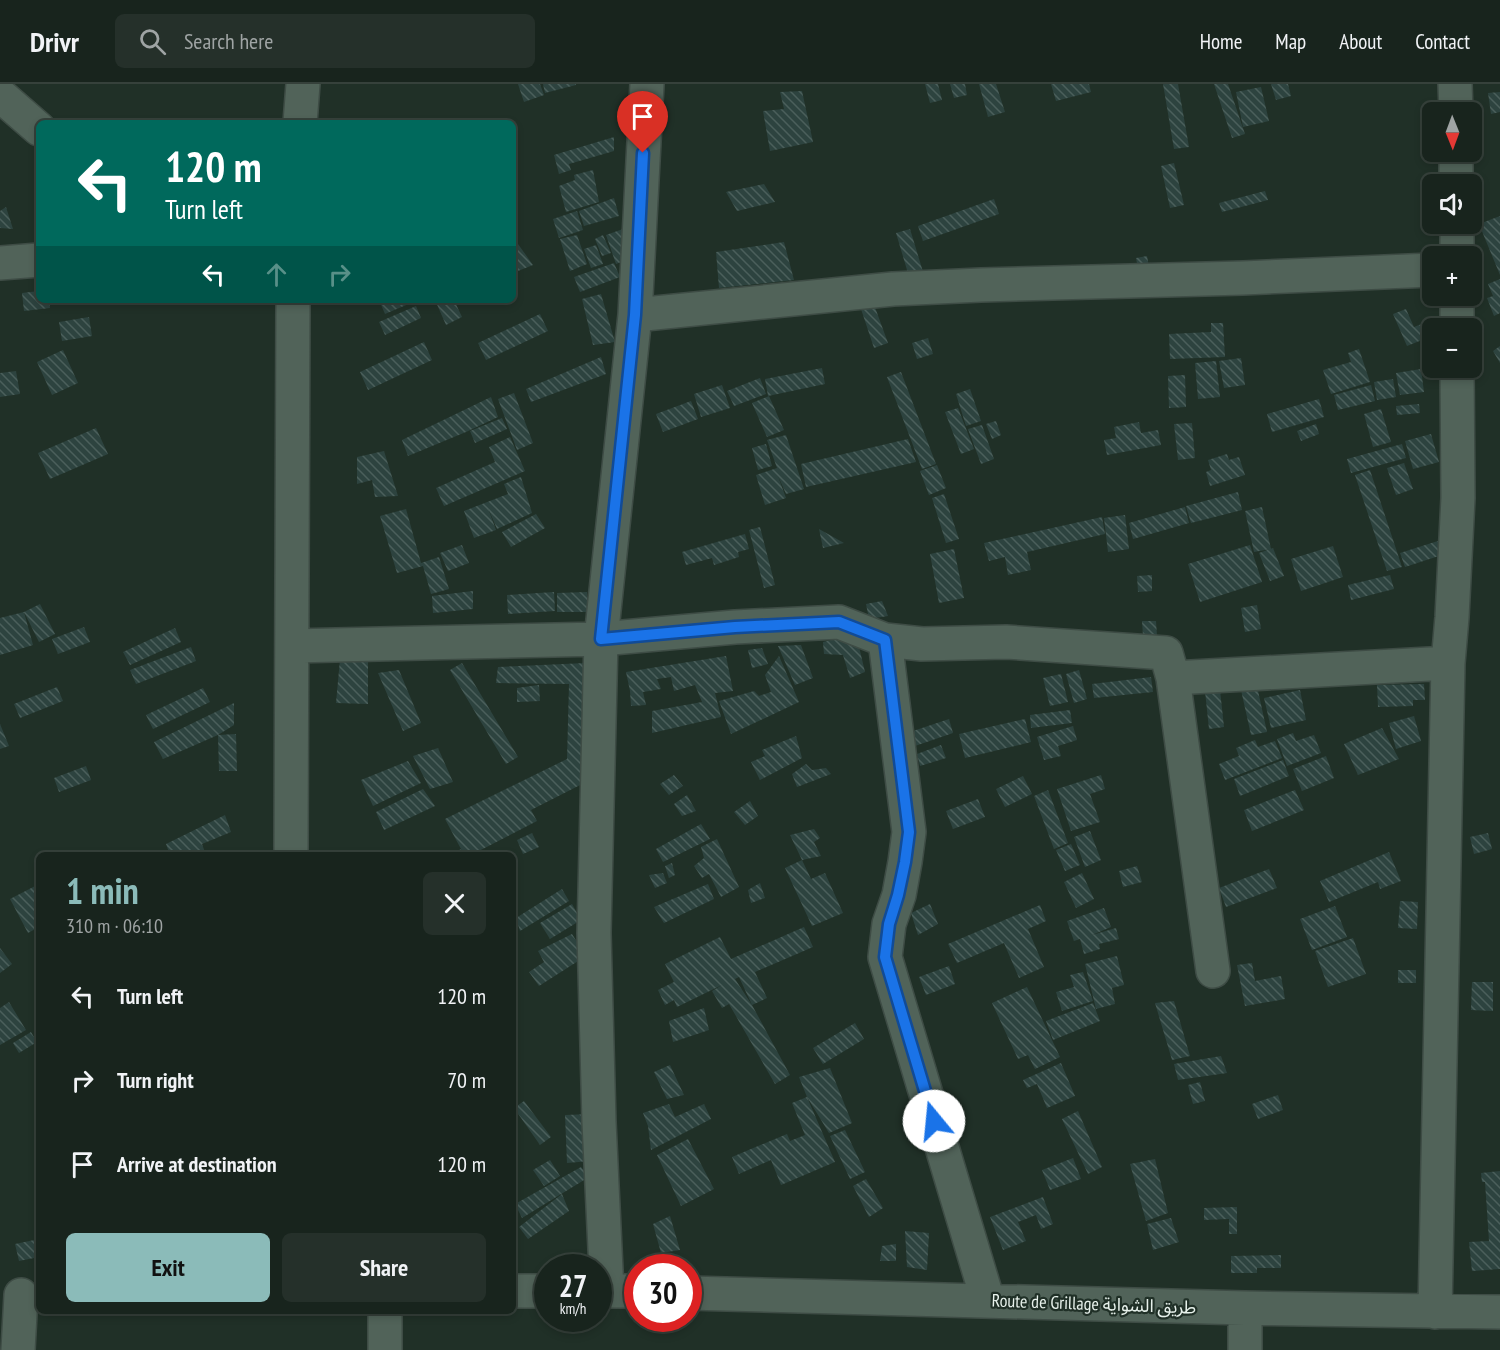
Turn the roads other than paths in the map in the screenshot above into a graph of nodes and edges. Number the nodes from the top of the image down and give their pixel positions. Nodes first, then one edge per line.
1 (303, 84) edge
2 (647, 84) edge
3 (1455, 84) edge
4 (0, 95) edge
5 (1456, 102) edge
6 (300, 120) edge
7 (36, 126) edge
8 (36, 260) edge
9 (0, 263) edge
10 (1422, 270) edge
11 (293, 303) edge
12 (635, 315) junction
13 (1457, 378) edge
14 (601, 639) junction
15 (885, 640) junction
16 (292, 646) junction
17 (1448, 663) junction
18 (1173, 678) junction
19 (291, 852) edge
20 (1213, 971) dead end
21 (534, 1291) edge
22 (614, 1291) edge
23 (516, 1292) edge
24 (702, 1293) edge
25 (20, 1295) edge
26 (988, 1301) junction
27 (1245, 1308) junction
28 (1435, 1312) junction
29 (1500, 1312) edge
30 (385, 1314) edge
31 (18, 1350) edge
32 (385, 1350) edge
33 (1245, 1350) edge

1 - 6 street
2 - 12 street
3 - 5 street
4 - 7 street
8 - 9 street
10 - 12 street
11 - 16 street
12 - 14 street
13 - 17 street
14 - 15 street
14 - 16 street
14 - 22 street
15 - 18 street
15 - 26 street
16 - 19 street
17 - 18 street
17 - 28 street
18 - 20 street
21 - 23 street
24 - 26 street, Route de Grillage طريق الشواية
25 - 31 street
26 - 27 street, Route de Grillage طريق الشواية
27 - 28 street, Route de Grillage طريق الشواية
27 - 33 street
28 - 29 street, Route de Grillage طريق الشواية
30 - 32 street

